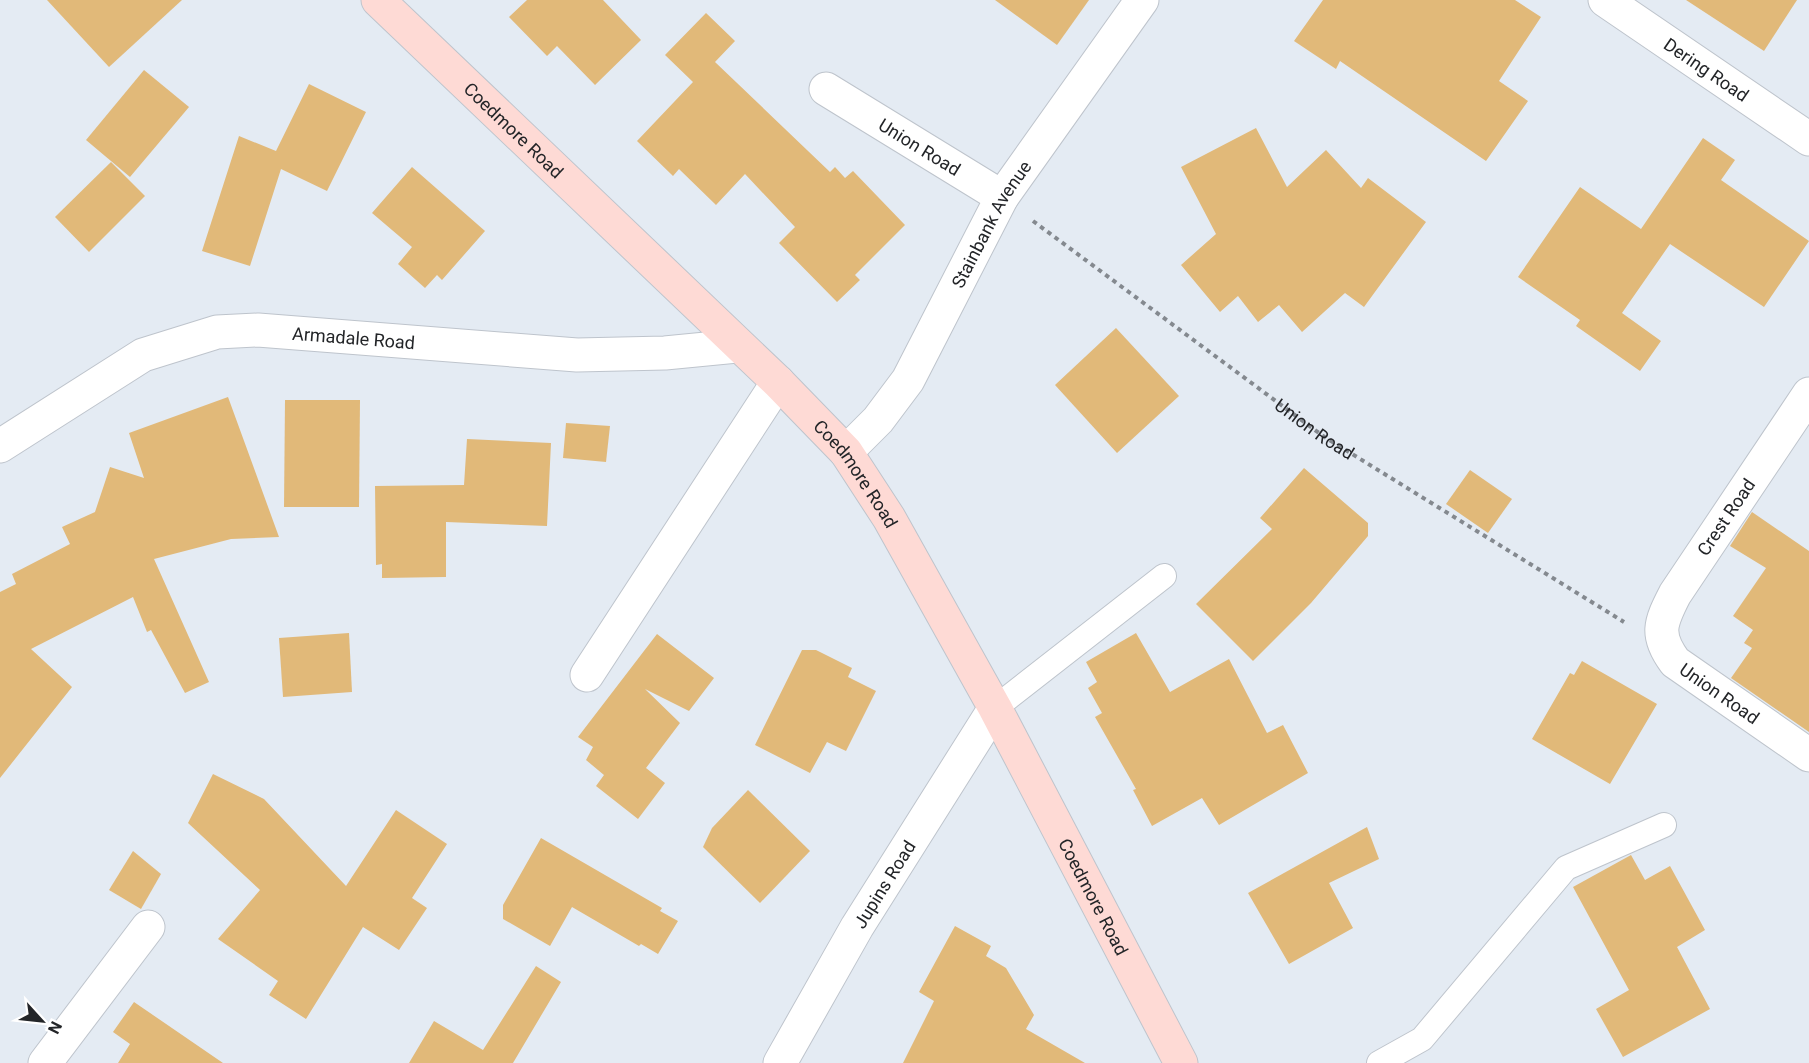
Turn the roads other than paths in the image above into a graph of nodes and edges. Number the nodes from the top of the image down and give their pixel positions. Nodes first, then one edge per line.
1 (378, 0) edge
2 (1142, 0) edge
3 (1605, 0) edge
4 (826, 89) dead end
5 (1809, 139) edge
6 (1002, 197) junction
7 (737, 346) junction
8 (778, 382) junction
9 (1809, 394) edge
10 (0, 446) edge
11 (846, 452) junction
12 (1164, 576) dead end
13 (1663, 646) joint
14 (587, 675) dead end
15 (994, 708) junction
16 (1809, 755) edge
17 (1664, 825) dead end
18 (148, 927) dead end
19 (45, 1063) edge
20 (780, 1063) edge
21 (1181, 1063) edge
22 (1379, 1063) edge

1 - 7 street, Coedmore Road
2 - 6 street, Stainbank Avenue
3 - 5 street, Dering Road
4 - 6 street, Union Road
6 - 11 street, Stainbank Avenue
7 - 8 street, Coedmore Road
7 - 10 street, Armadale Road
8 - 11 street, Coedmore Road
8 - 14 street
9 - 13 street, Crest Road
11 - 15 street, Coedmore Road
12 - 15 lane
13 - 16 street, Union Road
15 - 20 street, Jupins Road
15 - 21 street, Coedmore Road
17 - 22 lane
18 - 19 street

